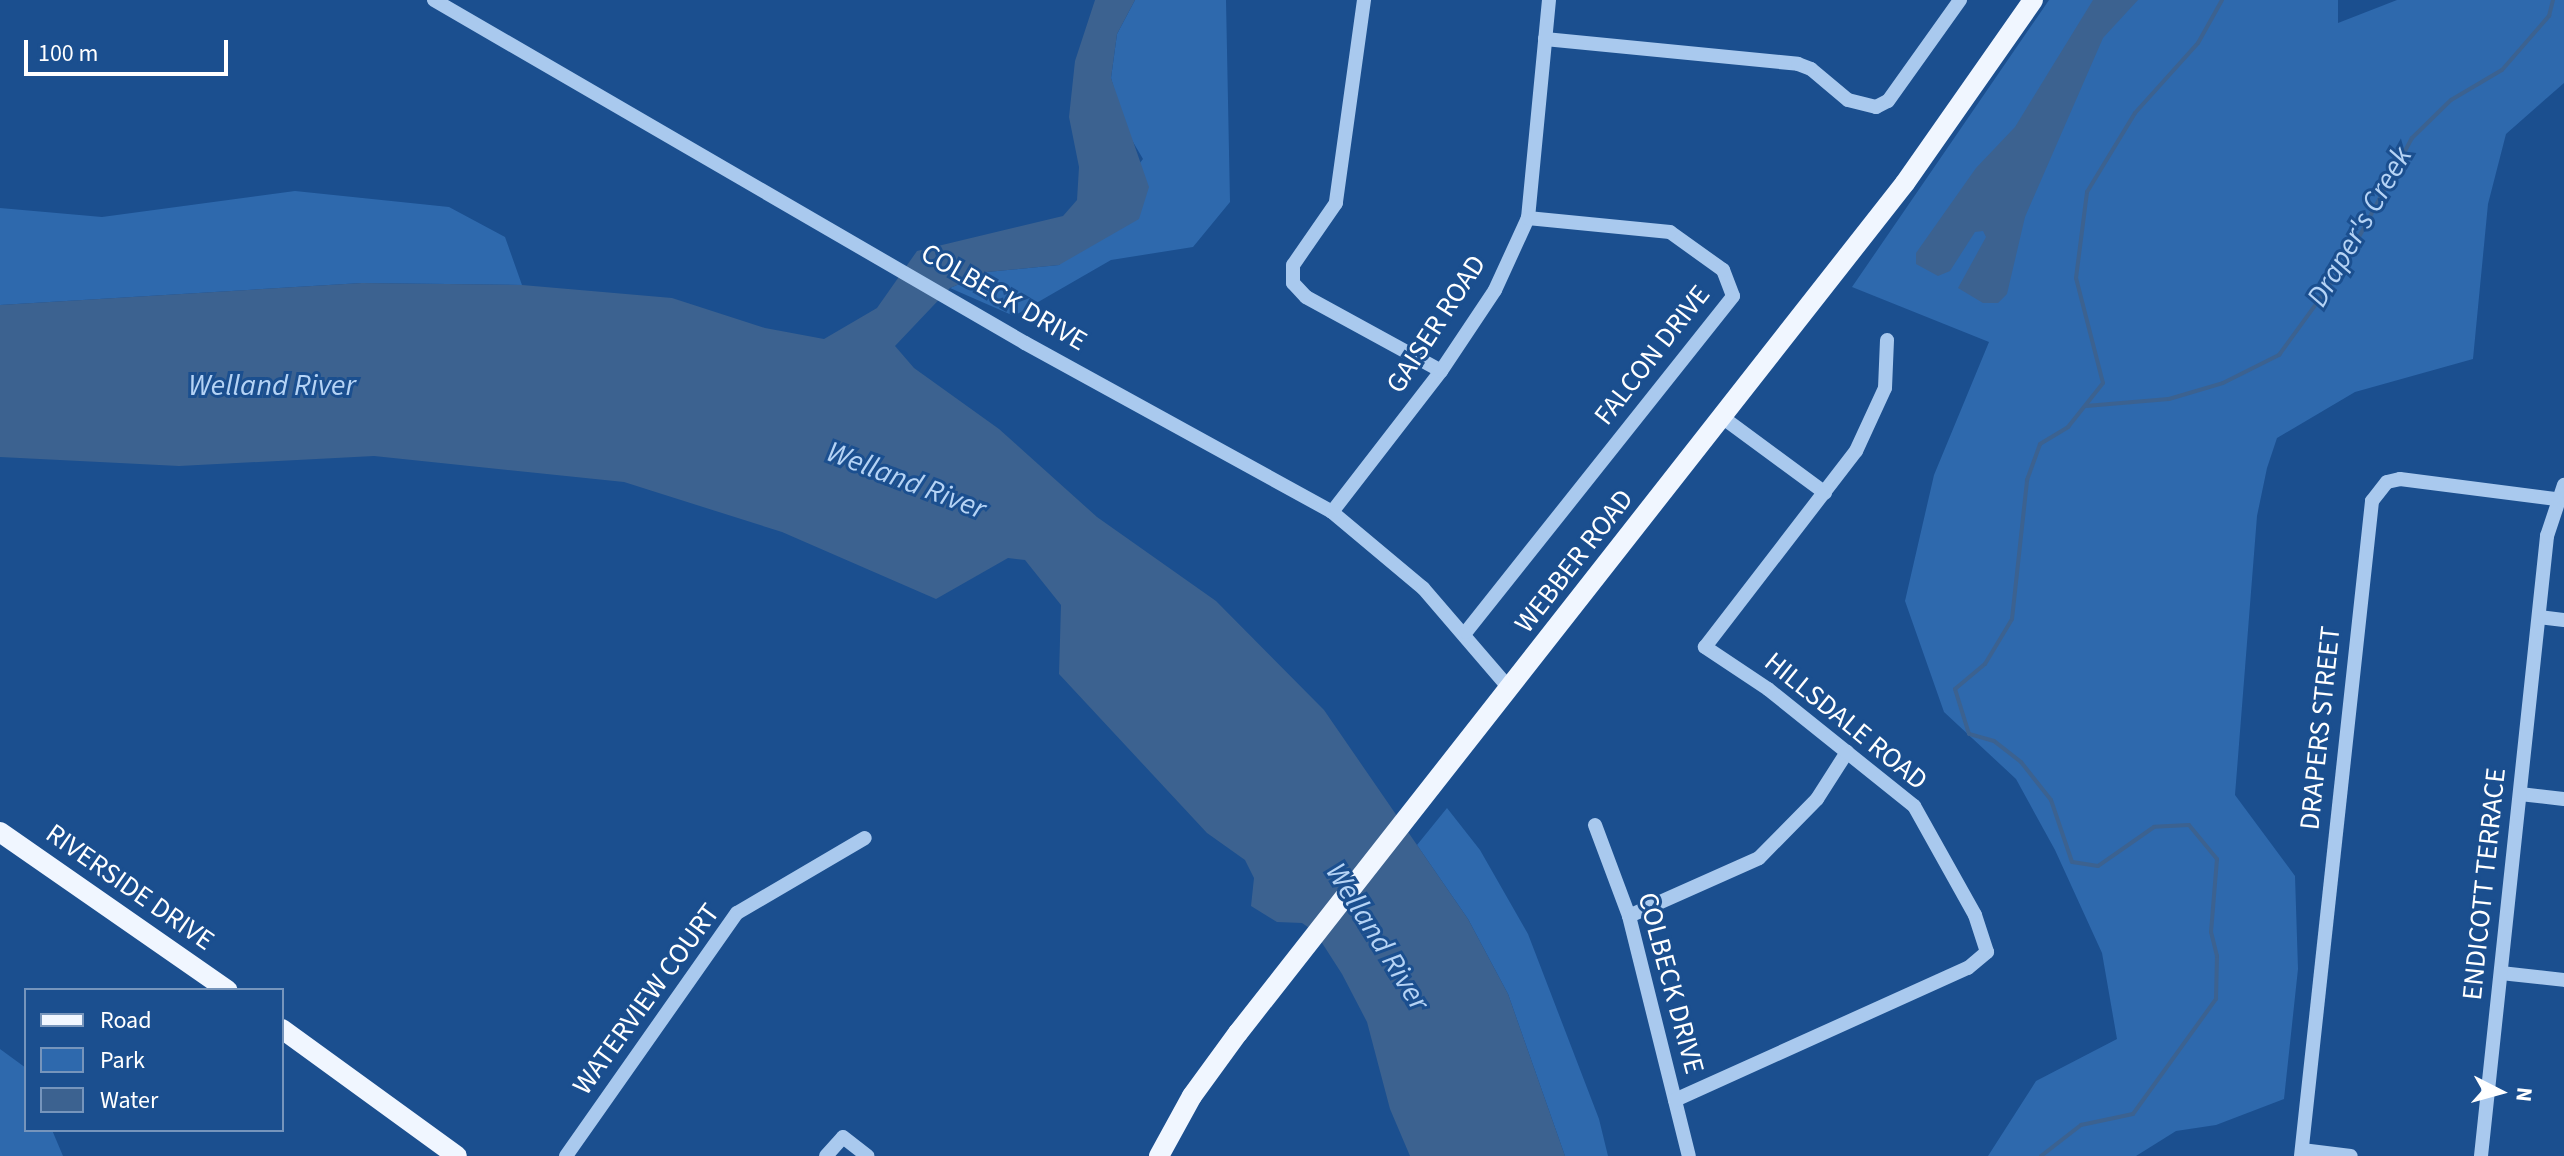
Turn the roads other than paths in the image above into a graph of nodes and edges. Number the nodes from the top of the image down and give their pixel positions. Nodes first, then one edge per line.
1 (434, 0) edge
2 (1364, 0) edge
3 (1549, 0) edge
4 (1960, 0) edge
5 (2033, 0) edge
6 (1545, 39) junction
7 (1528, 218) junction
8 (1887, 340) dead end
9 (1441, 371) junction
10 (1722, 417) junction
11 (2564, 485) edge
12 (1825, 493) junction
13 (2557, 499) junction
14 (1332, 512) junction
15 (2539, 617) junction
16 (2564, 620) edge
17 (1466, 632) junction
18 (1509, 688) junction
19 (1847, 752) junction
20 (2520, 794) junction
21 (2564, 799) edge
22 (1595, 825) dead end
23 (0, 832) edge
24 (865, 838) dead end
25 (1629, 916) junction
26 (2501, 973) junction
27 (2564, 980) edge
28 (224, 988) edge
29 (284, 1030) edge
30 (1675, 1100) junction
31 (2301, 1153) edge
32 (457, 1156) edge
33 (566, 1156) edge
34 (826, 1156) edge
35 (867, 1156) edge
36 (1159, 1156) edge
37 (1689, 1156) edge
38 (2351, 1156) edge
39 (2481, 1156) edge

1 - 14 street, COLBECK DRIVE
2 - 9 street
3 - 6 street, GAISER ROAD
4 - 6 street
5 - 10 main road, WEBBER ROAD
6 - 7 street, GAISER ROAD
7 - 9 street, GAISER ROAD
7 - 17 street, FALCON DRIVE
8 - 12 street, HILLSDALE ROAD
9 - 14 street, GAISER ROAD
10 - 12 street
10 - 18 main road, WEBBER ROAD
11 - 13 street, ENDICOTT TERRACE
12 - 19 street, HILLSDALE ROAD
13 - 15 street, ENDICOTT TERRACE
13 - 31 street, DRAPERS STREET
14 - 17 street, COLBECK DRIVE
15 - 16 street
15 - 20 street, ENDICOTT TERRACE
17 - 18 street, COLBECK DRIVE
18 - 36 main road, WEBBER ROAD
19 - 25 street
19 - 30 street, HILLSDALE ROAD
20 - 21 street
20 - 26 street, ENDICOTT TERRACE
22 - 25 street, COLBECK DRIVE
23 - 28 main road, RIVERSIDE DRIVE
24 - 33 street, WATERVIEW COURT
25 - 30 street, COLBECK DRIVE
26 - 27 street
26 - 39 street, ENDICOTT TERRACE
29 - 32 main road
30 - 37 street, COLBECK DRIVE
31 - 38 street
34 - 35 street

